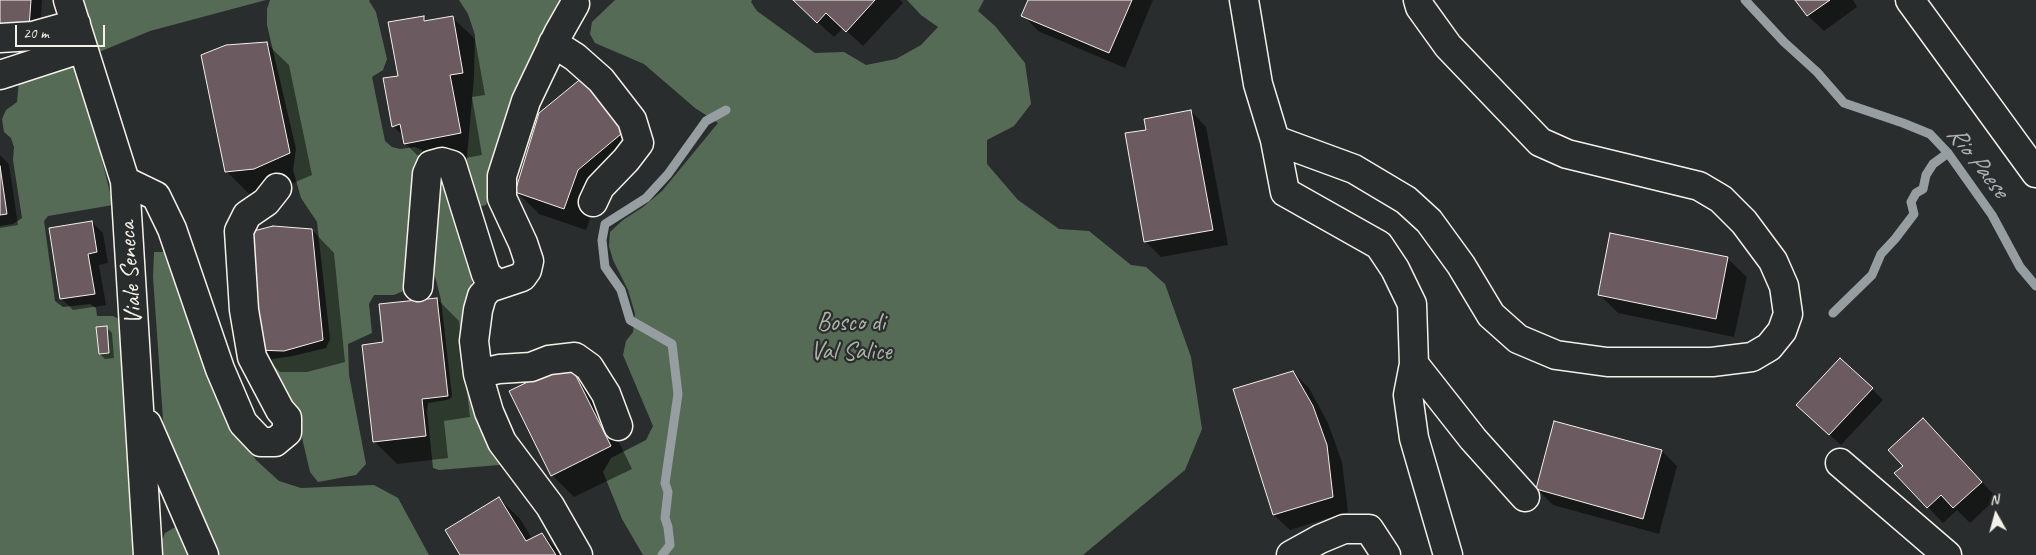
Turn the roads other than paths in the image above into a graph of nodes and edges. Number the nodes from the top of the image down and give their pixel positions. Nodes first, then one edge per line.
1 (1244, 0) edge
2 (1418, 0) edge
3 (1910, 0) edge
4 (581, 1) edge
5 (76, 24) edge
6 (0, 38) edge
7 (553, 43) junction
8 (0, 75) edge
9 (1275, 140) junction
10 (2036, 173) edge
11 (125, 181) junction
12 (277, 188) dead end
13 (593, 202) dead end
14 (498, 285) junction
15 (418, 287) dead end
16 (1414, 364) junction
17 (478, 374) junction
18 (139, 404) junction
19 (618, 426) dead end
20 (1840, 463) dead end
21 (1525, 497) dead end
22 (148, 555) edge
23 (204, 555) edge
24 (578, 555) edge
25 (1292, 555) edge
26 (1386, 555) edge
27 (1448, 555) edge
28 (1947, 555) edge

1 - 9 street
2 - 9 street
3 - 10 street
4 - 7 street
5 - 6 street
5 - 8 street
5 - 11 street, Viale Seneca
7 - 13 street
7 - 14 street
9 - 16 street
11 - 12 street
11 - 18 street, Viale Seneca
14 - 15 street
14 - 17 street
16 - 21 street
16 - 27 street
17 - 19 street
17 - 24 street
18 - 22 street, Viale Seneca
18 - 23 street
20 - 28 street
25 - 26 street

